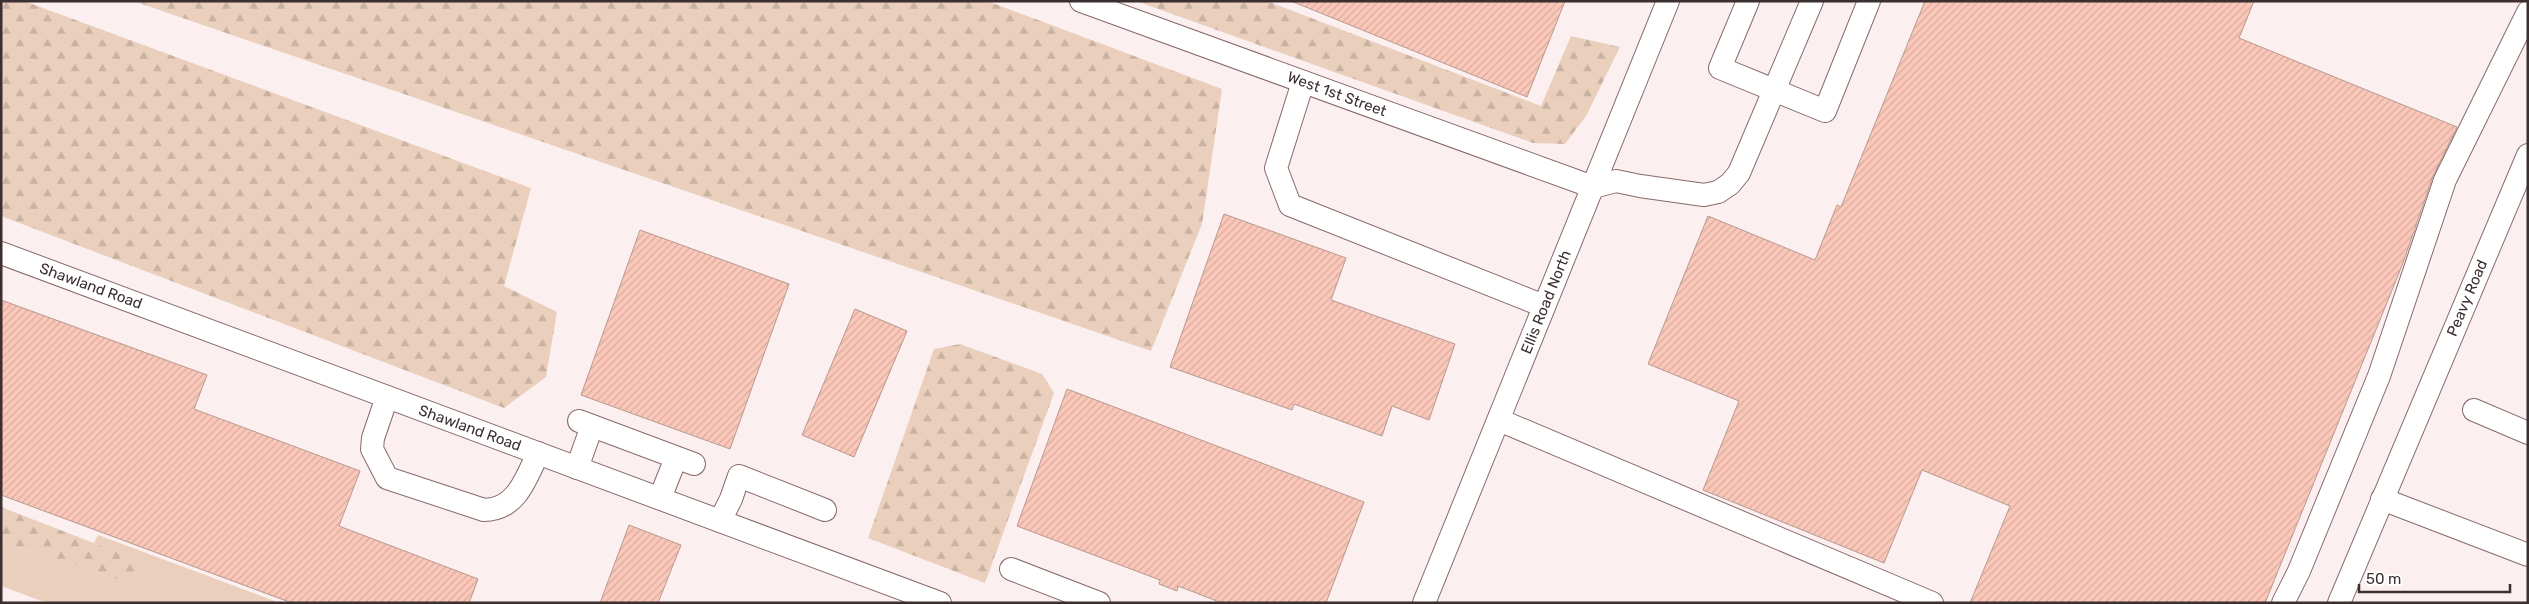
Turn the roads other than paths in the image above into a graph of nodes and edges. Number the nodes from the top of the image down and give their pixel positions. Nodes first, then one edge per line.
1 (1081, 1) edge
2 (1668, 1) edge
3 (1748, 1) edge
4 (1812, 1) edge
5 (1869, 1) edge
6 (2528, 12) edge
7 (1303, 82) junction
8 (1776, 91) junction
9 (2528, 155) edge
10 (1593, 186) junction
11 (1, 253) edge
12 (1544, 306) junction
13 (387, 397) junction
14 (2474, 410) dead end
15 (1499, 420) junction
16 (2528, 433) edge
17 (538, 453) junction
18 (577, 468) junction
19 (660, 498) junction
20 (2382, 499) junction
21 (825, 510) dead end
22 (720, 521) junction
23 (2528, 555) edge
24 (1011, 570) dead end
25 (1091, 601) edge
26 (2344, 602) edge
27 (940, 603) edge
28 (1424, 603) edge
29 (1932, 603) edge
30 (2283, 603) edge

1 - 7 street, West 1st Street
2 - 10 street, Ellis Road North
3 - 8 street
4 - 8 street
5 - 8 street
6 - 30 street
7 - 10 street, West 1st Street
7 - 12 street
8 - 10 street
9 - 20 street, Peavy Road
10 - 12 street, Ellis Road North
11 - 13 street, Shawland Road
12 - 15 street, Ellis Road North
13 - 17 street, Shawland Road
13 - 17 street
14 - 16 street
15 - 28 street, Ellis Road North
15 - 29 street
17 - 18 street, Shawland Road
18 - 19 street, Shawland Road
18 - 19 street
19 - 22 street, Shawland Road
20 - 23 street
20 - 26 street, Peavy Road
21 - 22 street
22 - 27 street, Shawland Road
24 - 25 street

